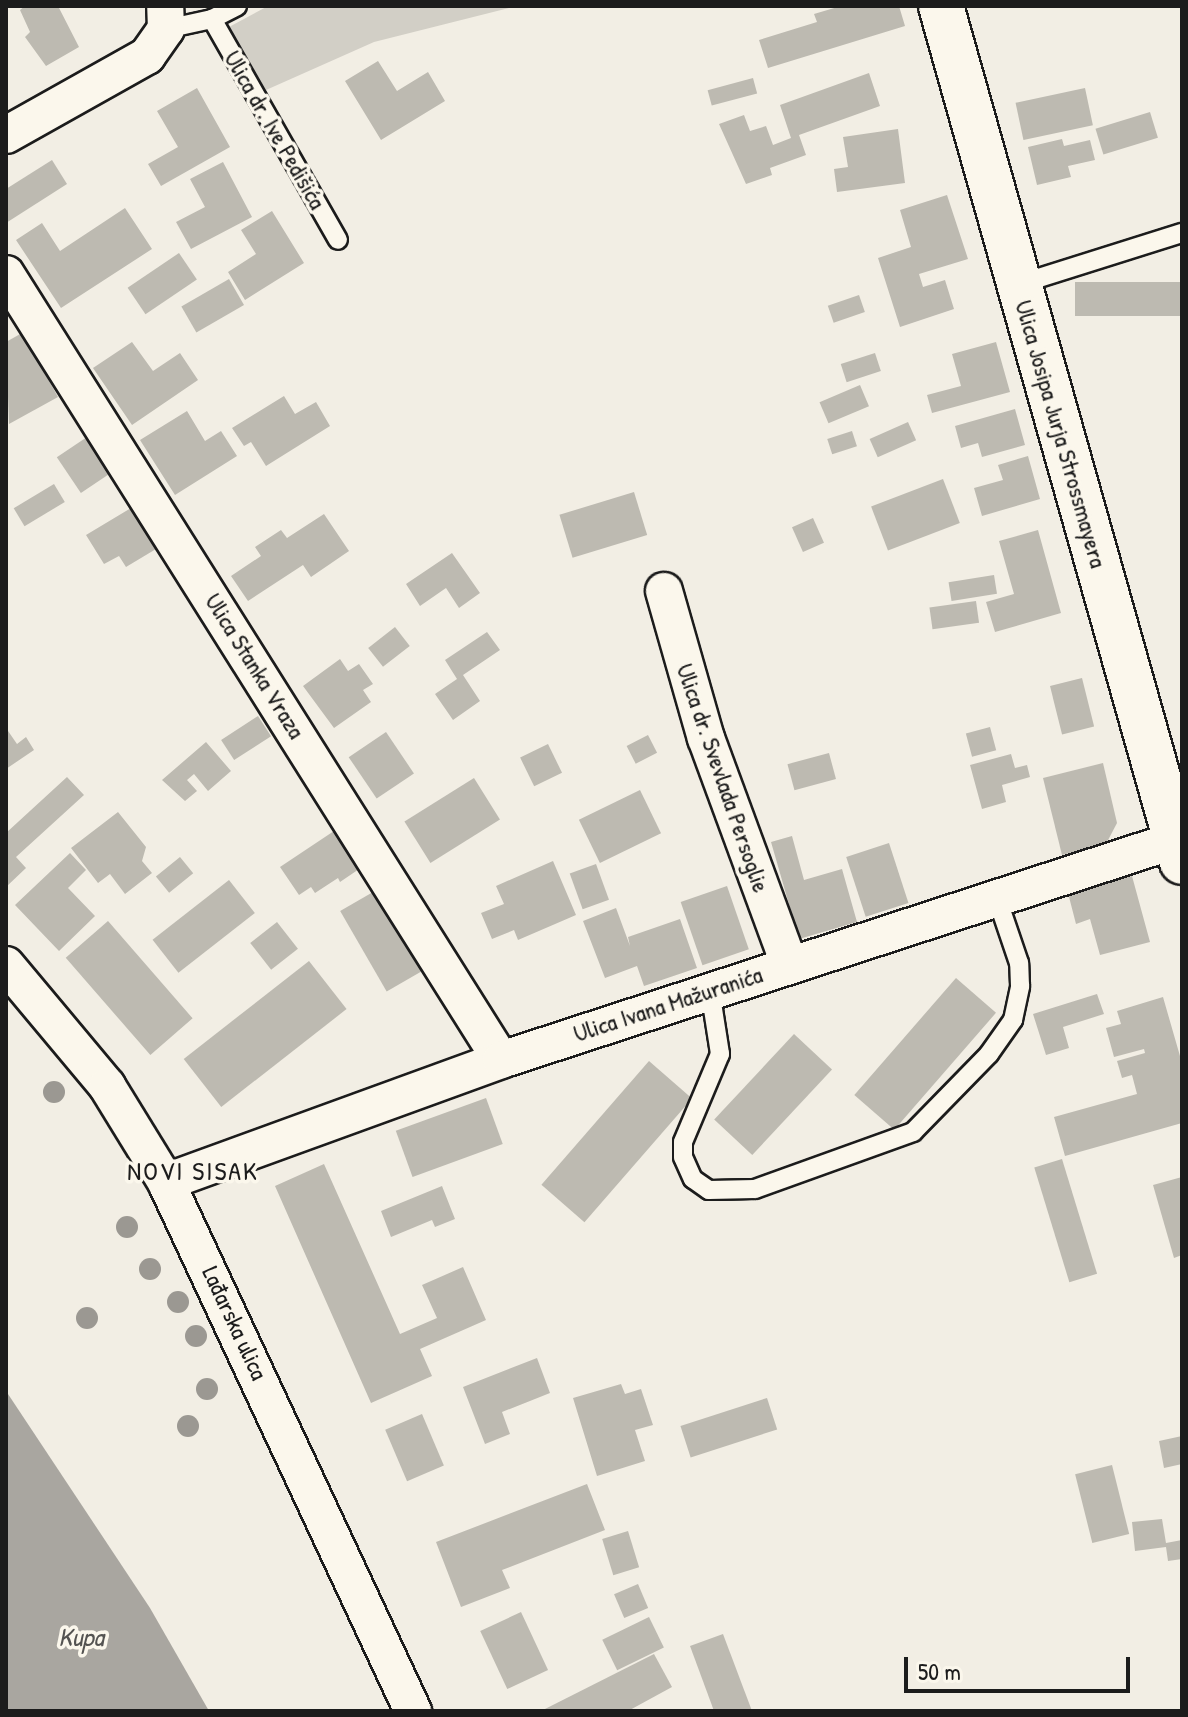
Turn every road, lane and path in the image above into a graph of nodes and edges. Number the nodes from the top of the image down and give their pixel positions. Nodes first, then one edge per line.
1 (237, 6) edge
2 (941, 6) edge
3 (166, 18) edge
4 (212, 19) junction
5 (6, 135) edge
6 (1182, 233) edge
7 (338, 240) dead end
8 (6, 274) edge
9 (1020, 284) junction
10 (664, 591) dead end
11 (1180, 847) edge
12 (996, 895) junction
13 (789, 963) junction
14 (6, 965) edge
15 (710, 990) junction
16 (501, 1060) junction
17 (166, 1182) junction
18 (413, 1711) edge

1 - 4 lane
2 - 9 main road, Ulica Josipa Jurja Strossmayera
3 - 4 lane
3 - 5 street
4 - 7 lane, Ulica dr. Ive Pedišića
6 - 9 lane
8 - 16 street, Ulica Stanka Vraza
9 - 11 main road, Ulica Josipa Jurja Strossmayera
10 - 13 street, Ulica dr. Svevlada Persoglie
11 - 12 street, Ulica Ivana Mažuranića
12 - 13 street, Ulica Ivana Mažuranića
12 - 15 lane
13 - 15 street, Ulica Ivana Mažuranića
14 - 17 street, Lađarska ulica
15 - 16 street, Ulica Ivana Mažuranića
16 - 17 street, Ulica Ivana Mažuranića
17 - 18 street, Lađarska ulica

